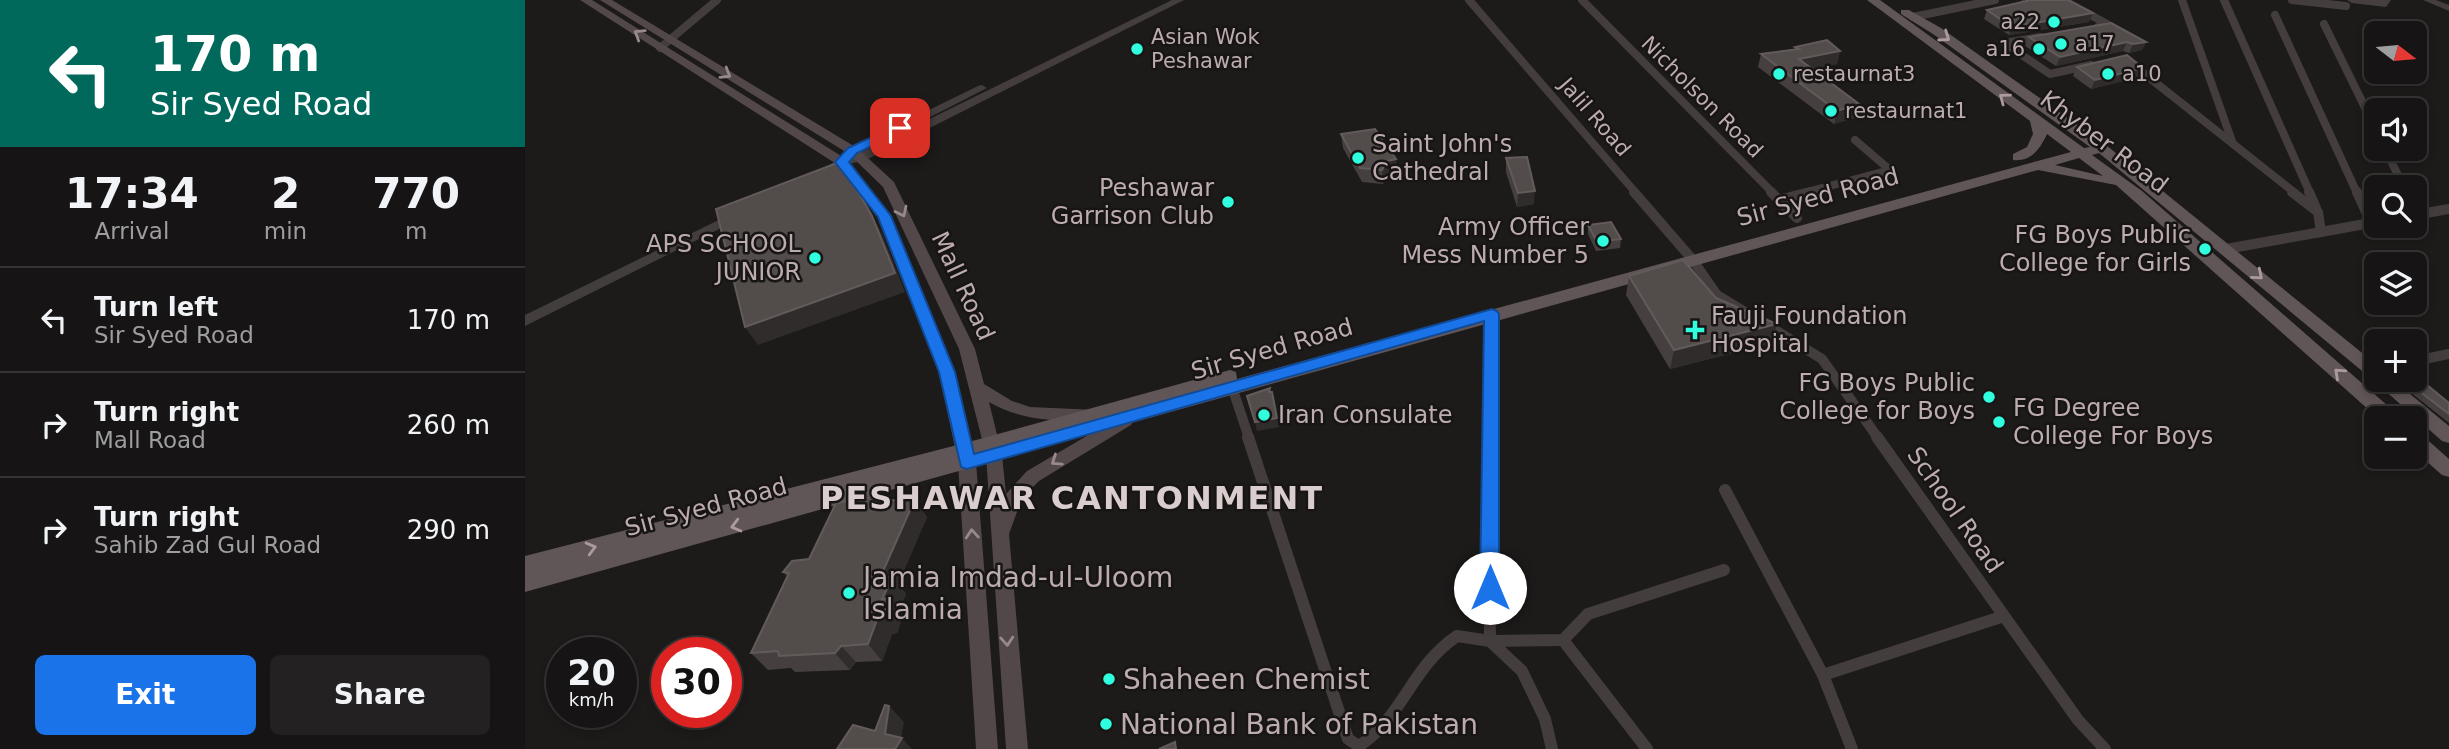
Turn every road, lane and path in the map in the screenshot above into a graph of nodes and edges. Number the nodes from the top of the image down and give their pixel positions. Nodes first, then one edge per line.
1 (585, 0) edge
2 (605, 0) edge
3 (717, 0) edge
4 (1162, 0) edge
5 (1179, 0) edge
6 (1469, 0) edge
7 (1582, 0) edge
8 (1873, 0) edge
9 (1888, 0) edge
10 (1995, 0) edge
11 (2063, 0) edge
12 (2182, 0) edge
13 (2224, 0) edge
14 (2292, 0) edge
15 (2428, 0) edge
16 (2346, 6) dead end
17 (2449, 8) edge
18 (2275, 15) dead end
19 (1913, 17) junction
20 (2324, 24) dead end
21 (2083, 30) edge
22 (2057, 34) edge
23 (665, 44) junction
24 (2124, 57) edge
25 (2099, 63) edge
26 (2364, 106) edge
27 (2036, 122) junction
28 (1855, 140) dead end
29 (2096, 144) junction
30 (2233, 144) junction
31 (2073, 149) junction
32 (852, 157) junction
33 (2018, 157) junction
34 (2033, 165) junction
35 (818, 174) edge
36 (2137, 194) junction
37 (1779, 200) junction
38 (2364, 202) edge
39 (2449, 209) edge
40 (745, 211) edge
41 (2318, 212) junction
42 (2427, 212) edge
43 (1797, 218) junction
44 (2364, 225) edge
45 (2321, 232) junction
46 (2227, 248) junction
47 (1688, 254) junction
48 (1492, 314) junction
49 (526, 320) edge
50 (2449, 354) edge
51 (2427, 359) edge
52 (2364, 364) edge
53 (977, 387) junction
54 (1232, 387) junction
55 (2397, 392) edge
56 (2377, 406) edge
57 (1093, 414) junction
58 (1137, 415) junction
59 (2449, 436) edge
60 (993, 448) junction
61 (2427, 451) edge
62 (966, 456) junction
63 (2449, 470) edge
64 (1725, 490) dead end
65 (1000, 540) junction
66 (1724, 570) dead end
67 (534, 572) edge
68 (2004, 616) junction
69 (1563, 640) junction
70 (1490, 641) junction
71 (1823, 676) junction
72 (987, 749) edge
73 (1017, 749) edge
74 (1552, 749) edge
75 (1647, 749) edge
76 (1852, 749) edge
77 (2105, 749) edge

23 -> 1 main road, Mall Road
2 - 23 main road, Mall Road
3 - 23 street
4 - 32 street
5 - 32 street
6 - 47 street, Jalil Road
7 - 37 street, Nicholson Road
27 -> 8 main road, Khyber Road
9 - 19 main road, Khyber Road
10 - 19 street
11 - 21 street
12 - 30 street
13 - 41 street
14 - 16 street
15 - 17 street
18 - 38 street
19 -> 29 main road, Khyber Road
20 - 26 street
22 - 25 street
23 - 32 main road, Mall Road
24 - 30 street
27 - 31 main road, Khyber Road
27 - 33 main road
28 - 37 street
29 - 31 main road
29 - 46 main road, Khyber Road
30 - 41 street
31 - 33 main road, Sir Syed Road
31 - 34 main road, Sir Syed Road
31 - 36 main road, Khyber Road
32 - 35 street
32 -> 53 main road, Mall Road
32 - 62 main road, Mall Road
33 - 43 main road, Sir Syed Road
34 - 36 main road
34 - 47 main road, Sir Syed Road
56 -> 36 main road, Khyber Road
37 - 43 street, Nicholson Road
39 - 42 street
40 - 49 street
41 - 45 street
43 - 47 main road, Sir Syed Road
44 - 45 street
45 - 46 street
46 -> 52 main road, Khyber Road
47 - 48 main road, Sir Syed Road
47 - 57 main road, Sir Syed Road
47 - 68 street, School Road
48 - 54 main road, Sir Syed Road
48 - 70 street
50 - 51 street
53 - 57 main road
53 - 60 main road, Mall Road
54 - 58 main road, Sir Syed Road
54 - 70 street
55 - 59 main road, Khyber Road
57 - 60 main road, Sir Syed Road
58 - 60 main road, Sir Syed Road
58 -> 65 main road
60 - 62 main road, Sir Syed Road
60 - 65 main road, Mall Road
61 - 63 main road
62 - 67 main road, Sir Syed Road
72 -> 62 main road, Mall Road
64 - 71 street
65 -> 73 main road, Mall Road
66 - 69 street
68 - 71 street
68 - 77 street, School Road
69 - 70 street
69 - 75 street
70 - 74 street
71 - 76 street

